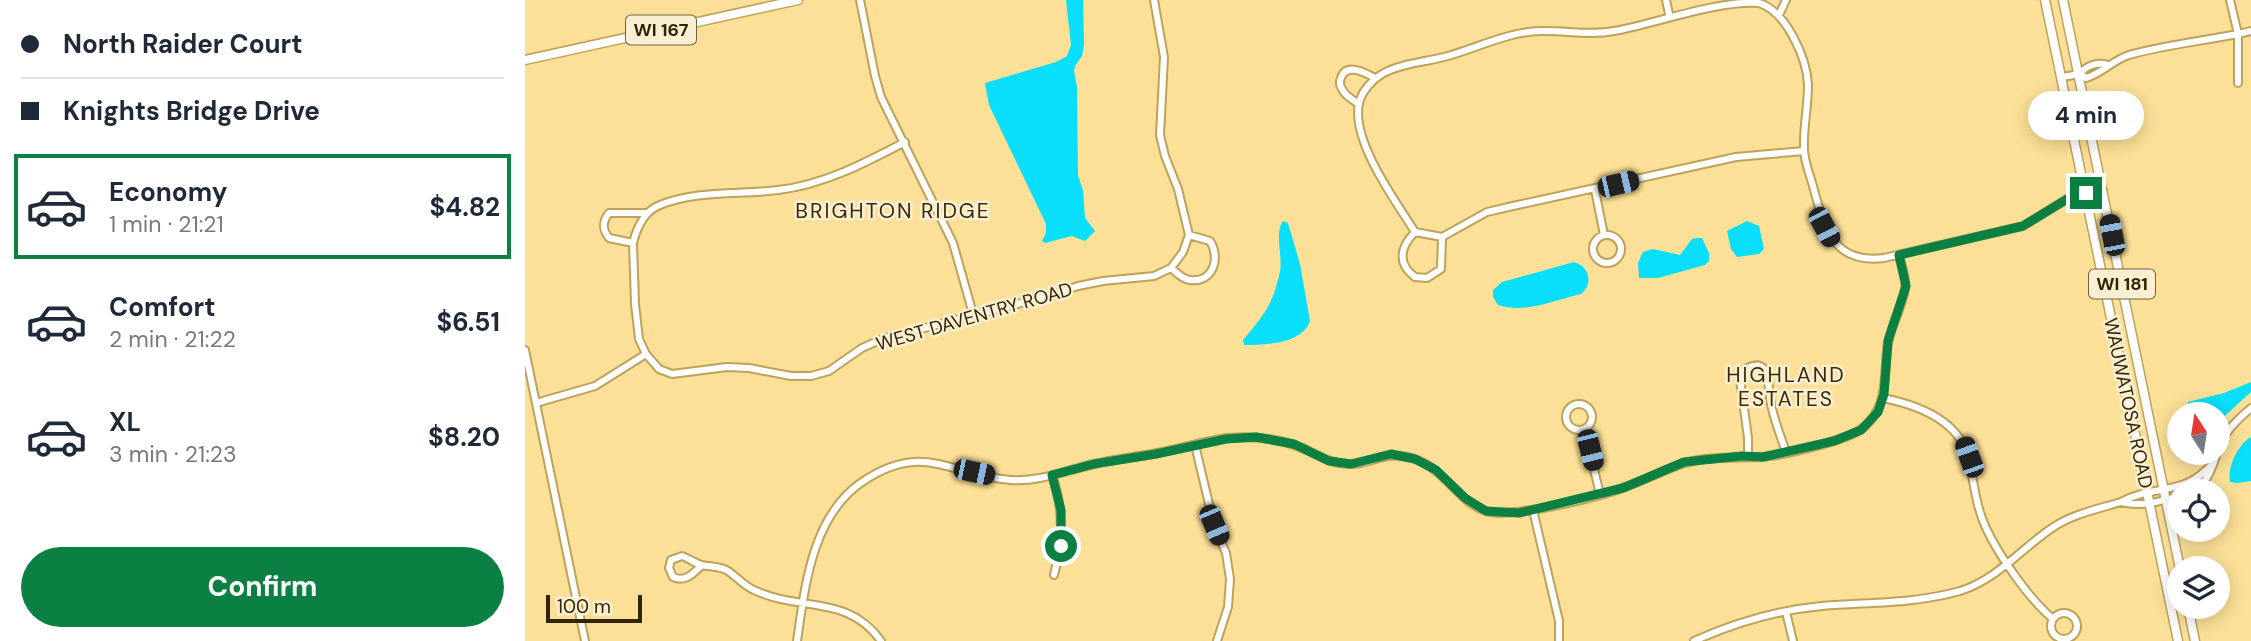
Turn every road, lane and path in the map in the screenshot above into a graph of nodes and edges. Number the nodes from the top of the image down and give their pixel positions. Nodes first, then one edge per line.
1 (798, 0) edge
2 (860, 0) edge
3 (1154, 0) edge
4 (1666, 0) edge
5 (1786, 0) edge
6 (2045, 0) edge
7 (2063, 0) edge
8 (2230, 0) edge
9 (1756, 1) edge
10 (1669, 14) junction
11 (1779, 15) junction
12 (2251, 32) edge
13 (2238, 34) junction
14 (525, 60) edge
15 (2080, 74) junction
16 (2062, 77) junction
17 (1375, 78) junction
18 (2238, 83) dead end
19 (1359, 104) junction
20 (905, 142) junction
21 (1804, 151) junction
22 (1595, 190) junction
23 (2103, 190) junction
24 (2086, 193) junction
25 (646, 213) junction
26 (1415, 232) junction
27 (1189, 235) junction
28 (1604, 235) junction
29 (1442, 237) junction
30 (633, 243) junction
31 (1899, 255) junction
32 (1171, 268) junction
33 (973, 314) junction
34 (525, 350) edge
35 (646, 354) junction
36 (1883, 398) junction
37 (536, 403) junction
38 (2251, 408) edge
39 (2230, 428) edge
40 (1584, 429) junction
41 (1195, 445) junction
42 (1786, 452) junction
43 (1748, 457) junction
44 (2210, 466) edge
45 (1052, 475) junction
46 (2163, 490) junction
47 (2147, 493) junction
48 (1600, 494) junction
49 (2165, 500) junction
50 (2121, 502) junction
51 (2149, 504) junction
52 (1533, 510) junction
53 (2177, 556) edge
54 (2008, 563) junction
55 (702, 565) junction
56 (1054, 575) dead end
57 (803, 604) junction
58 (1786, 612) junction
59 (2053, 619) junction
60 (2190, 619) edge
61 (585, 641) edge
62 (797, 641) edge
63 (881, 641) edge
64 (1217, 641) edge
65 (1559, 641) edge
66 (1694, 641) edge
67 (1793, 641) edge
68 (2178, 641) edge
69 (2195, 641) edge

1 - 14 main road, WI 167
2 - 20 street
3 - 27 street
4 - 10 street
5 - 11 street
6 - 16 main road, WAUWATOSA ROAD / WI 181
7 - 15 main road, WAUWATOSA ROAD / WI 181
8 - 13 street
9 - 10 street
9 - 11 street
10 - 17 street
11 - 21 street
12 - 13 street
13 - 15 street
13 - 18 street
15 - 16 street
15 - 23 main road, WAUWATOSA ROAD / WI 181
16 - 24 main road, WAUWATOSA ROAD / WI 181
17 - 19 street
17 - 19 street
19 - 26 street
20 - 25 street
20 - 33 street
21 - 22 street
21 - 31 street
22 - 28 street
22 - 29 street
23 - 24 street
23 - 46 main road, WAUWATOSA ROAD / WI 181
24 - 31 street
24 - 47 main road, WAUWATOSA ROAD / WI 181
25 - 30 street
25 - 30 street
26 - 29 street
26 - 29 street
27 - 32 street
27 - 32 street
28 - 28 street
30 - 35 street
31 - 36 street
32 - 33 street, WEST DAVENTRY ROAD
33 - 35 street, WEST DAVENTRY ROAD
34 - 37 street
35 - 37 street
36 - 42 street
36 - 54 street
37 - 61 street
38 - 39 street
40 - 40 street
40 - 48 street
41 - 45 street
41 - 52 street
41 - 64 street
42 - 43 street
42 - 43 street
43 - 48 street
44 - 46 street
45 - 56 street
45 - 57 street
46 - 47 street
46 - 49 main road, WAUWATOSA ROAD / WI 181
47 - 50 street
47 - 51 main road, WAUWATOSA ROAD / WI 181
48 - 52 street
49 - 51 street
49 - 53 main road, WAUWATOSA ROAD / WI 181
50 - 51 street
50 - 54 street
51 - 68 main road, WAUWATOSA ROAD / WI 181
52 - 65 street
54 - 58 street
54 - 59 street
55 - 55 street
55 - 57 street
57 - 62 street
57 - 63 street
58 - 66 street
58 - 67 street
59 - 59 street
60 - 69 main road

